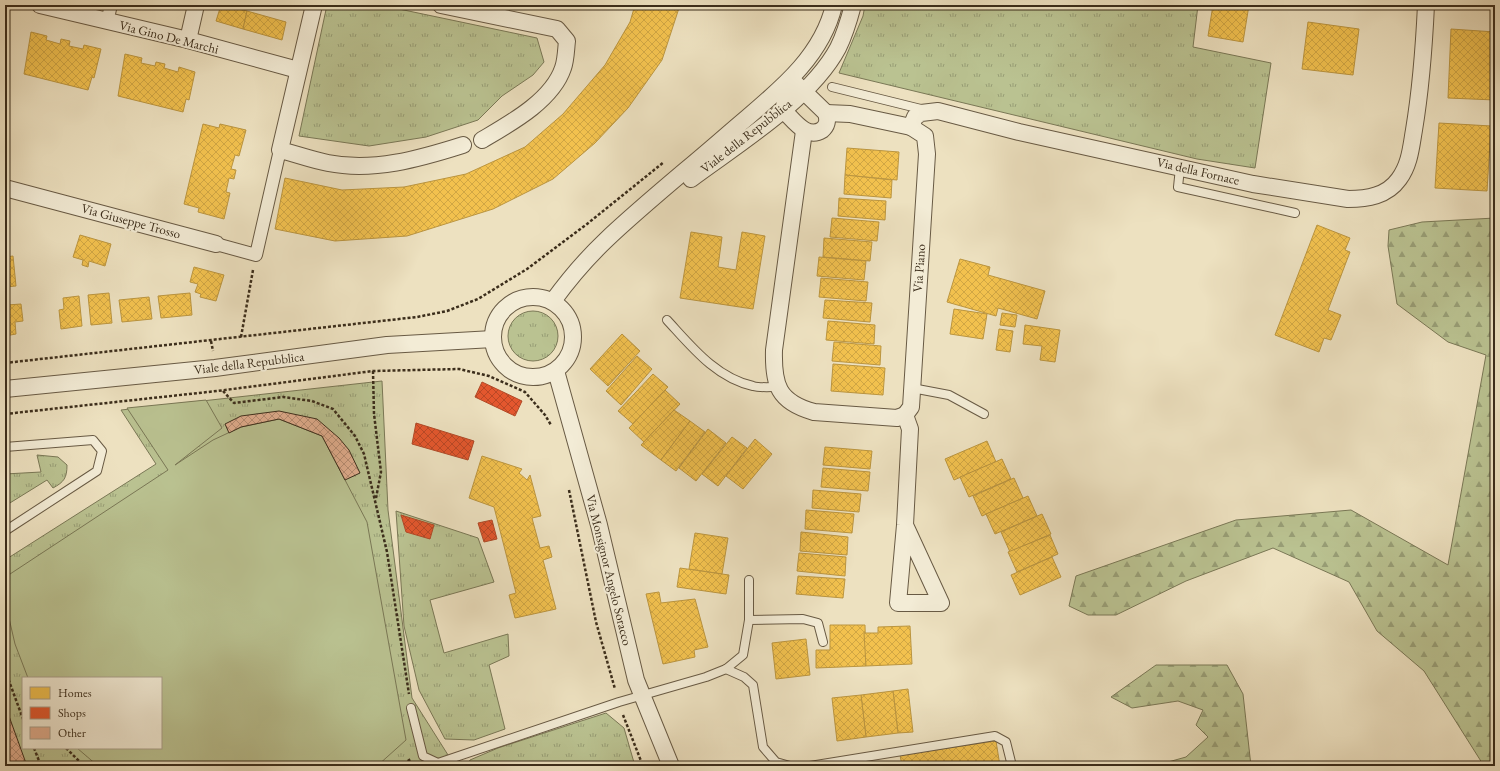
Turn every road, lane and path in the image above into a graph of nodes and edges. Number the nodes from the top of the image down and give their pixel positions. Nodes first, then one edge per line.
1 (40, 5) edge
2 (111, 5) edge
3 (196, 5) edge
4 (314, 5) edge
5 (441, 5) edge
6 (834, 5) edge
7 (853, 5) edge
8 (1426, 5) edge
9 (107, 22) junction
10 (188, 40) junction
11 (298, 70) junction
12 (790, 79) junction
13 (832, 87) dead end
14 (803, 91) junction
15 (783, 110) junction
16 (928, 111) junction
17 (826, 113) junction
18 (911, 127) junction
19 (804, 131) junction
20 (482, 140) dead end
21 (463, 145) dead end
22 (280, 150) junction
23 (670, 158) dead end
24 (1180, 168) junction
25 (5, 188) edge
26 (1295, 213) dead end
27 (607, 239) junction
28 (216, 244) joint
29 (256, 255) junction
30 (553, 301) junction
31 (667, 320) dead end
32 (241, 338) junction
33 (492, 339) junction
34 (5, 363) edge
35 (373, 371) junction
36 (556, 371) junction
37 (778, 387) junction
38 (912, 388) junction
39 (5, 389) edge
40 (222, 391) junction
41 (5, 414) edge
42 (984, 414) dead end
43 (905, 415) junction
44 (552, 427) dead end
45 (5, 446) edge
46 (567, 483) dead end
47 (376, 500) junction
48 (905, 525) junction
49 (5, 531) edge
50 (749, 580) dead end
51 (749, 620) junction
52 (823, 642) dead end
53 (726, 669) junction
54 (5, 670) edge
55 (641, 696) junction
56 (619, 702) junction
57 (411, 708) joint
58 (22, 716) edge
59 (34, 749) edge
60 (67, 749) edge
61 (438, 765) edge
62 (41, 766) edge
63 (84, 766) edge
64 (643, 766) edge
65 (671, 766) edge
66 (790, 766) edge
67 (810, 766) edge
68 (1012, 766) edge

1 - 9 street, Via Gino De Marchi
2 - 9 street
3 - 10 street
4 - 11 street
5 - 20 street
6 - 12 street, Viale della Repubblica
7 - 14 street, Viale della Repubblica
8 - 24 street, Via della Fornace
9 - 10 street, Via Gino De Marchi
10 - 11 street, Via Gino De Marchi
11 - 22 street
12 - 14 street
12 - 15 street
12 - 27 street, Viale della Repubblica
13 - 16 lane
14 - 15 street, Viale della Repubblica
14 - 17 street
15 - 19 street
15 - 27 street, Viale della Repubblica
16 - 18 street
16 - 24 street, Via della Fornace
17 - 18 street
17 - 19 street
18 - 38 street, Via Piano
19 - 37 street
21 - 22 street
22 - 29 street
23 - 32 path
24 - 26 lane
25 - 28 street, Via Giuseppe Trosso
27 - 30 street, Viale della Repubblica
28 - 29 street, Via Giuseppe Trosso
29 - 32 path
30 - 33 street
30 - 36 street
31 - 37 lane
32 - 34 path
33 - 36 street
33 - 39 street, Viale della Repubblica
35 - 40 path
35 - 44 path
35 - 47 path
36 - 55 street, Via Monsignor Angelo Soracco
37 - 43 street
38 - 42 lane
38 - 43 street, Via Piano
40 - 41 path
40 - 47 path
43 - 48 street
45 - 49 lane
46 - 56 path
47 - 57 path
48 - 48 street
50 - 51 lane
51 - 52 lane
51 - 53 lane
53 - 55 lane
53 - 66 lane
54 - 58 path
55 - 56 lane
55 - 65 street, Via Monsignor Angelo Soracco
56 - 61 lane
56 - 64 path
57 - 61 lane
59 - 62 path
60 - 63 path
67 - 68 lane

